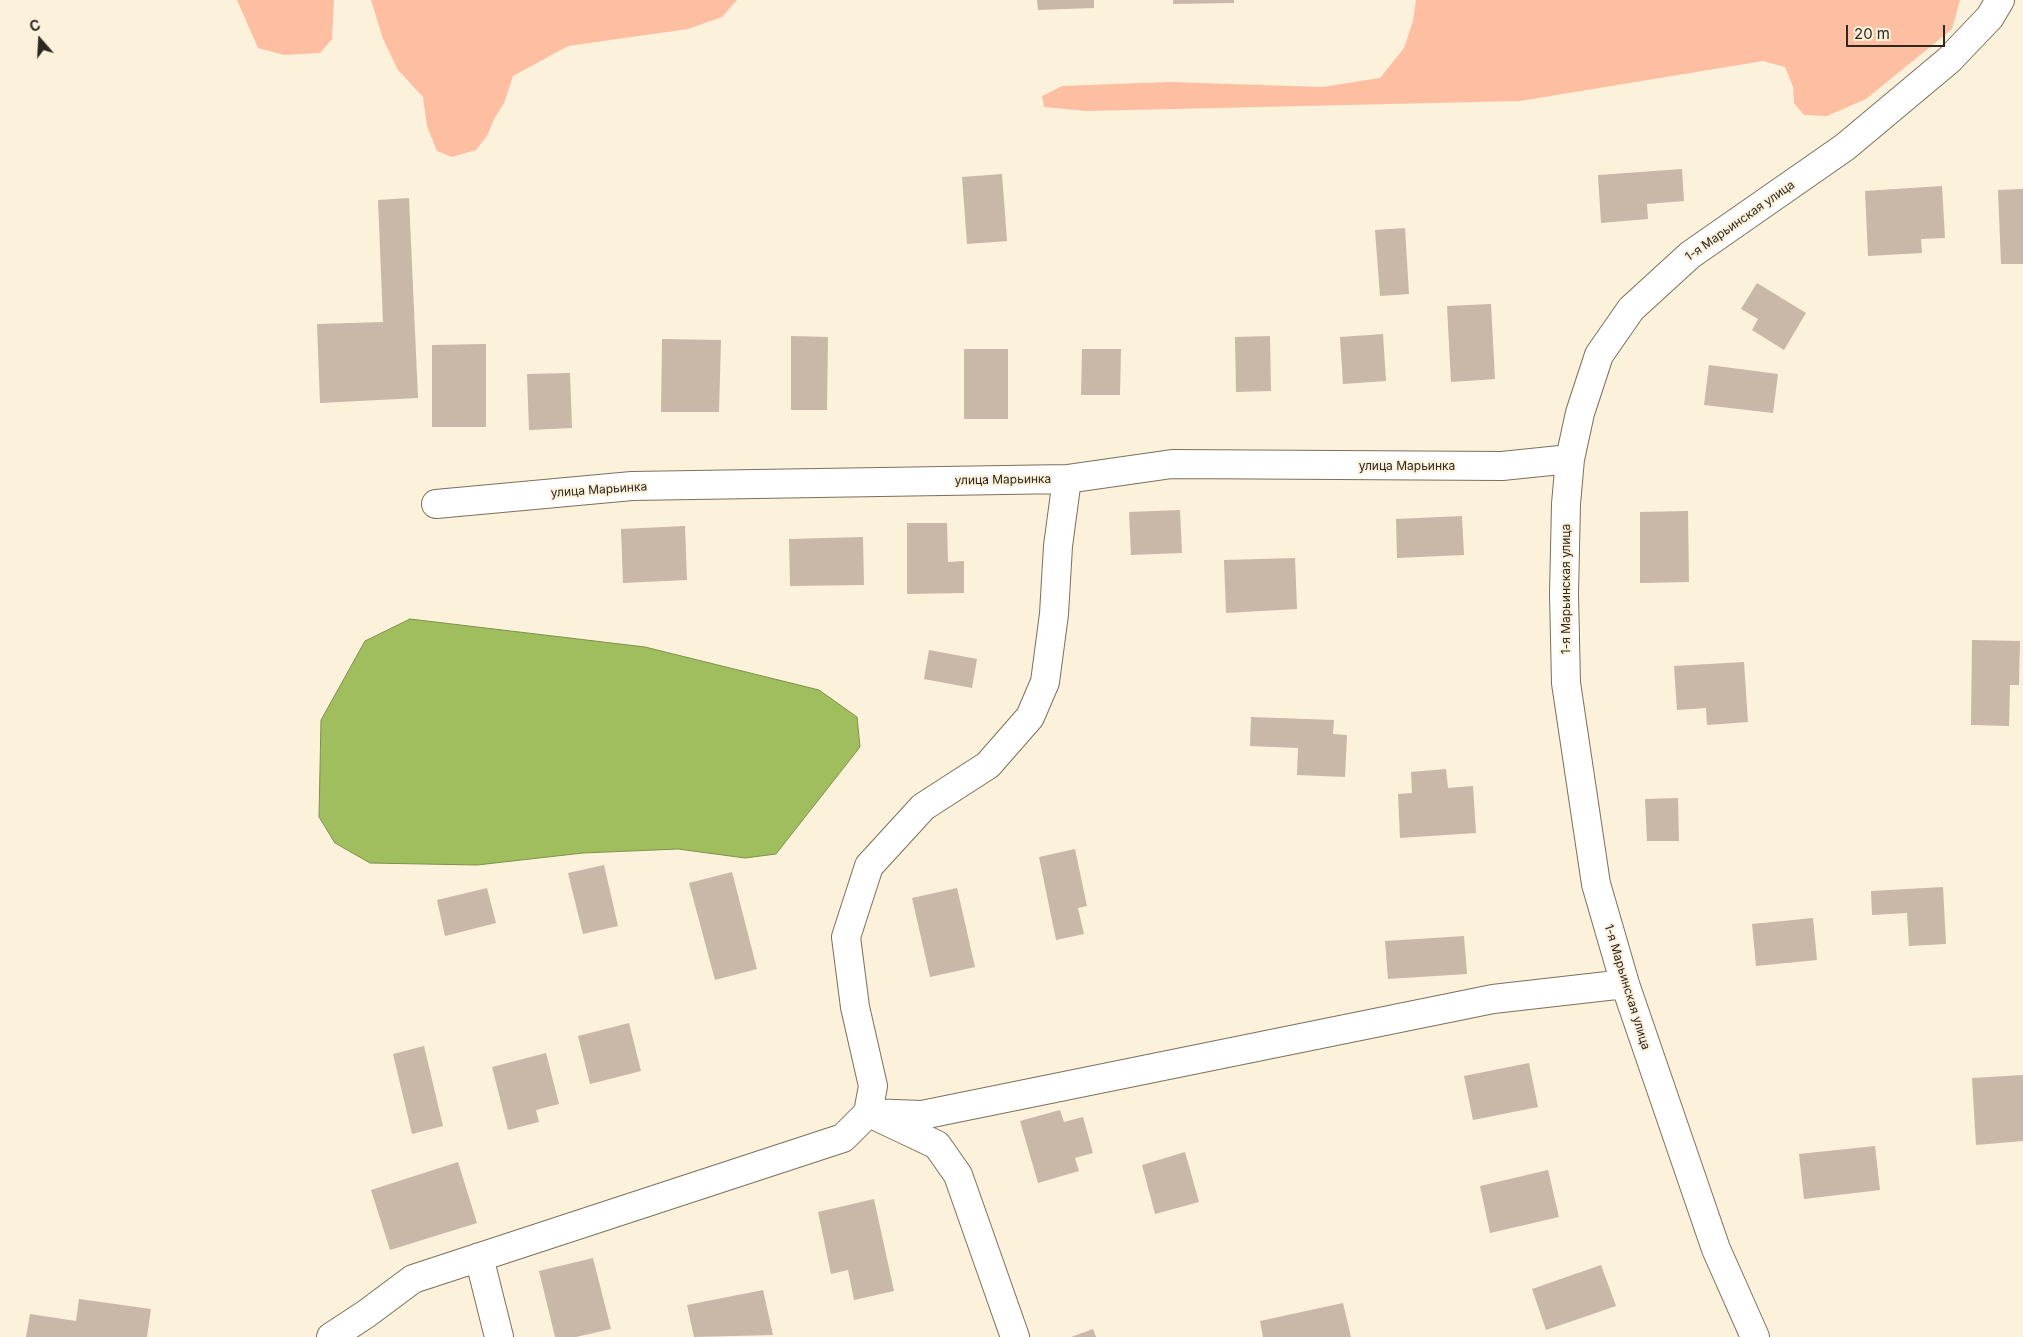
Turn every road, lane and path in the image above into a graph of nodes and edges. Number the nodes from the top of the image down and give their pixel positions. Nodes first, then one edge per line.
1 (2000, 0) edge
2 (1570, 459) junction
3 (1067, 479) junction
4 (436, 504) dead end
5 (1625, 984) junction
6 (868, 1113) junction
7 (479, 1257) junction
8 (331, 1337) edge
9 (499, 1337) edge
10 (1015, 1337) edge
11 (1755, 1337) edge

1 - 2 street, 1-я Марьинская улица
2 - 3 street, улица Марьинка
2 - 5 street, 1-я Марьинская улица
3 - 4 street, улица Марьинка
3 - 6 street
5 - 6 street
5 - 11 street, 1-я Марьинская улица
6 - 7 street
6 - 10 street
7 - 8 street
7 - 9 street

